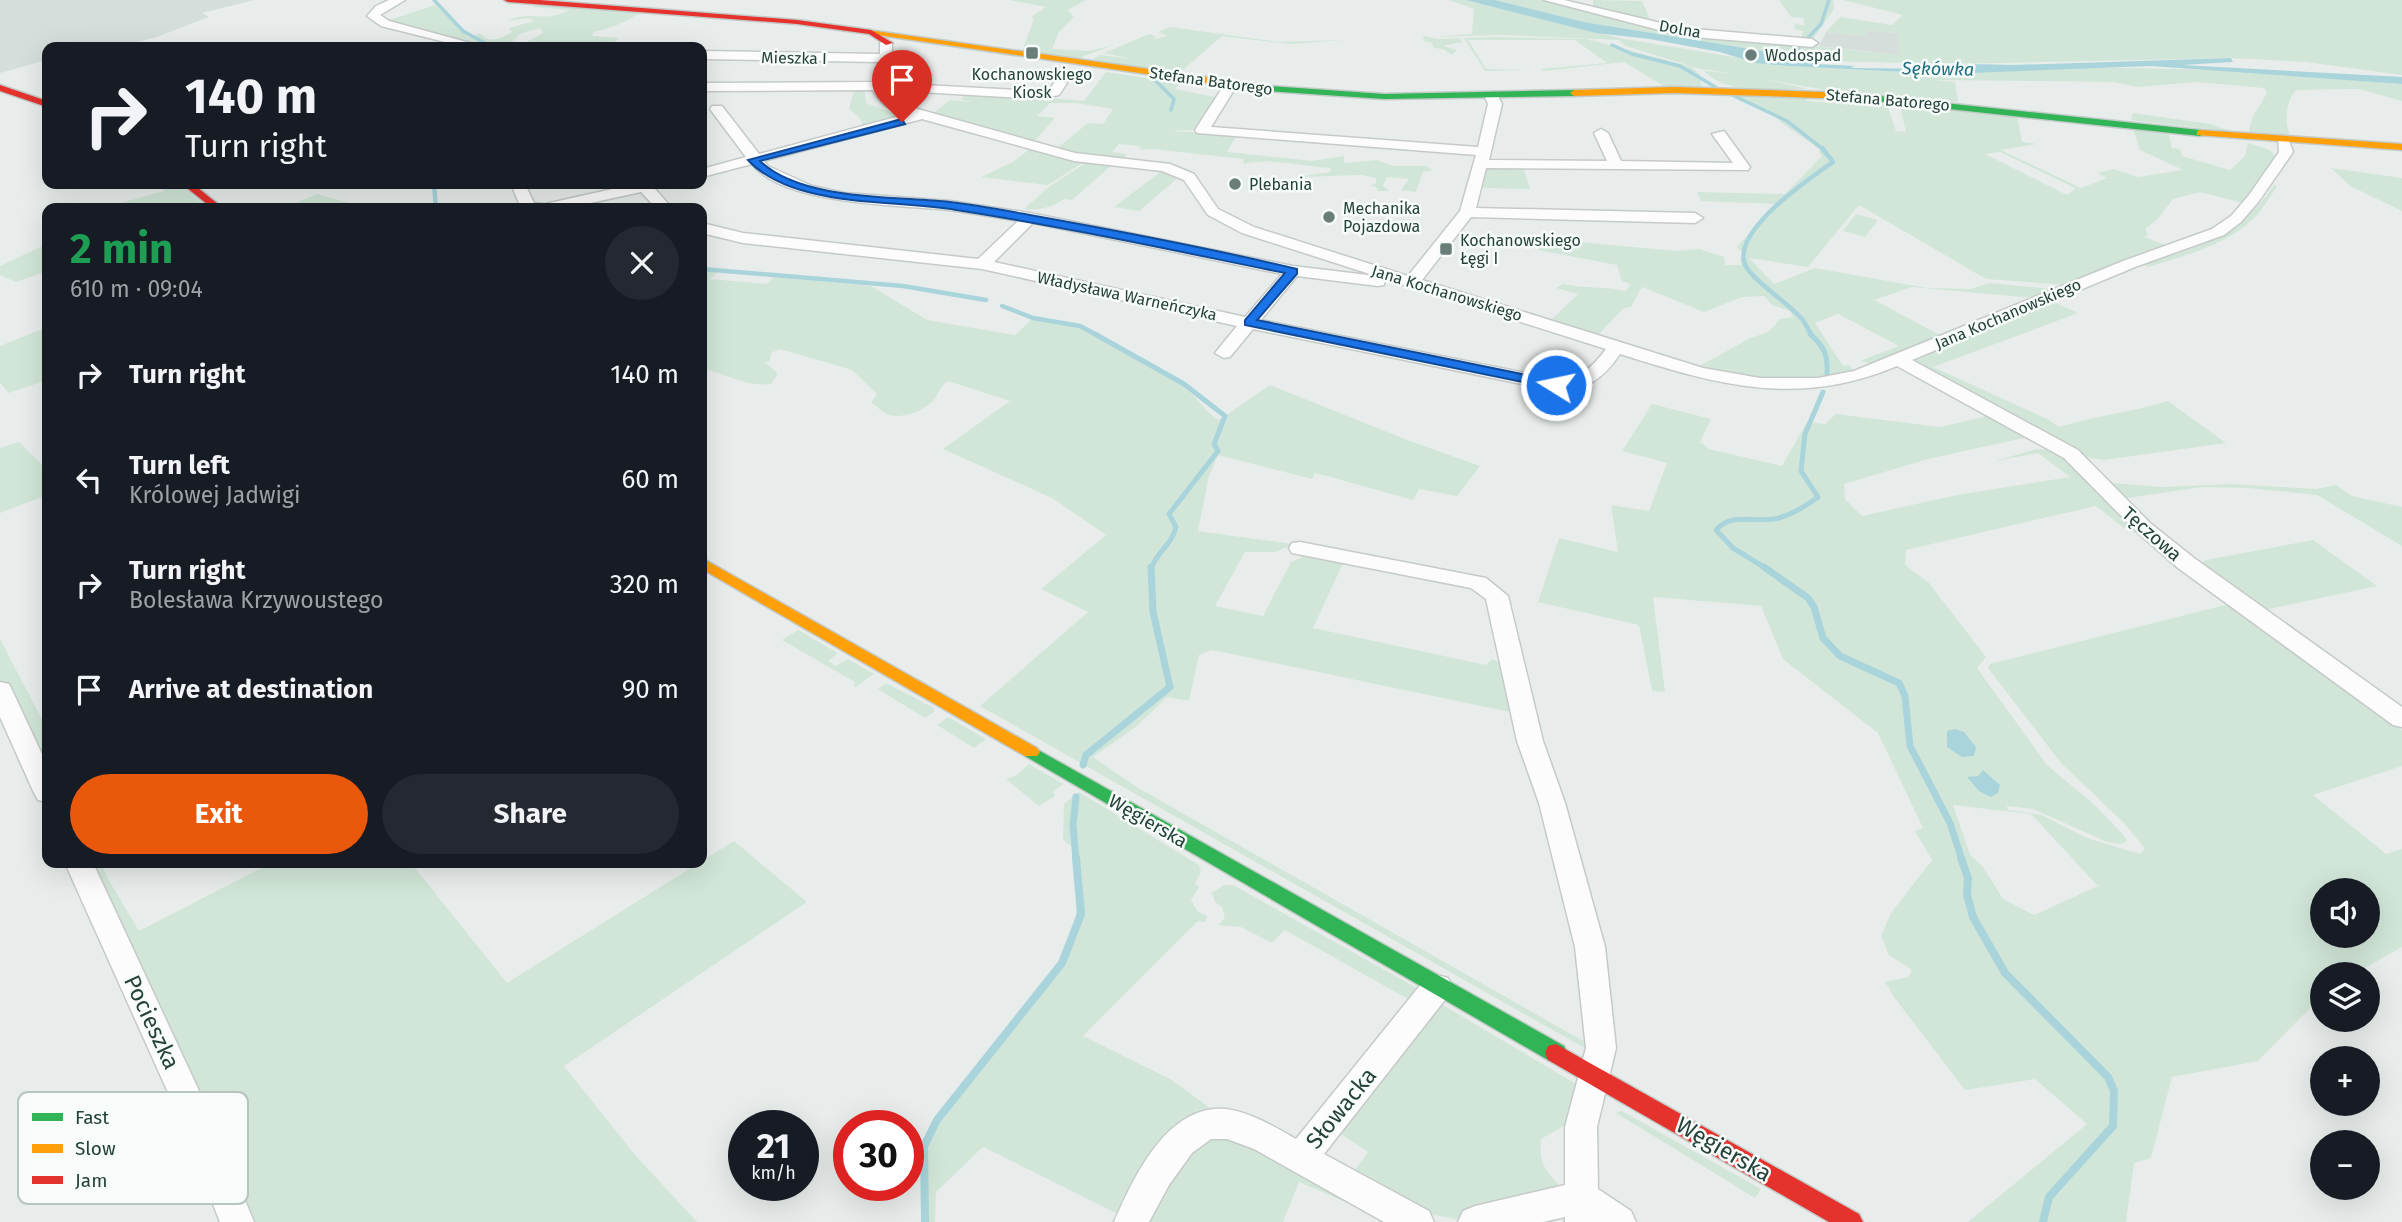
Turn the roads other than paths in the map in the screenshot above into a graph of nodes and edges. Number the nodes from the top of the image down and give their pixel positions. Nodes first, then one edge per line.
1 (399, 0) edge
2 (508, 0) edge
3 (1550, 0) edge
4 (458, 42) edge
5 (885, 42) junction
6 (1812, 43) dead end
7 (707, 55) edge
8 (1061, 83) dead end
9 (1231, 85) junction
10 (878, 86) junction
11 (707, 87) edge
12 (0, 88) edge
13 (1491, 95) junction
14 (42, 102) edge
15 (717, 109) dead end
16 (920, 115) junction
17 (1601, 133) dead end
18 (1719, 134) dead end
19 (2283, 141) junction
20 (2402, 147) edge
21 (1483, 158) junction
22 (753, 160) junction
23 (1616, 165) junction
24 (707, 172) edge
25 (193, 189) edge
26 (629, 189) edge
27 (212, 203) edge
28 (568, 203) edge
29 (1466, 212) junction
30 (1030, 218) junction
31 (1695, 218) dead end
32 (707, 229) edge
33 (982, 264) junction
34 (1293, 271) junction
35 (1405, 280) junction
36 (1249, 322) junction
37 (1616, 347) junction
38 (1224, 353) dead end
39 (1898, 360) junction
40 (1300, 548) dead end
41 (707, 566) edge
42 (0, 690) edge
43 (2402, 719) edge
44 (42, 782) edge
45 (81, 868) edge
46 (1437, 988) junction
47 (1595, 1077) junction
48 (184, 1092) edge
49 (1300, 1158) junction
50 (230, 1204) edge
51 (1582, 1210) edge
52 (237, 1222) edge
53 (1131, 1222) edge
54 (1417, 1222) edge
55 (1475, 1222) edge
56 (1619, 1222) edge
57 (1851, 1222) edge

1 - 4 street
2 - 5 street
3 - 6 street, Dolna
5 - 7 street, Mieszka I
5 - 9 street, Stefana Batorego
5 - 10 street
8 - 10 street
9 - 13 street, Stefana Batorego
9 - 21 street
10 - 11 street
10 - 16 street, Jana Kochanowskiego
12 - 14 street
13 - 19 street, Stefana Batorego
13 - 21 street
15 - 22 street
16 - 22 street
16 - 35 street, Jana Kochanowskiego
17 - 23 street
18 - 23 street
19 - 20 street
19 - 39 street, Jana Kochanowskiego
21 - 23 street
21 - 29 street
22 - 24 street
22 - 30 street
25 - 27 street
26 - 28 street
29 - 31 street
29 - 35 street
30 - 33 street
30 - 34 street
32 - 33 street, Władysława Warneńczyka
33 - 36 street, Władysława Warneńczyka
34 - 35 street
34 - 36 street
35 - 37 street, Jana Kochanowskiego
36 - 37 street, Władysława Warneńczyka
36 - 38 street
37 - 39 street, Jana Kochanowskiego
39 - 43 street, Tęczowa
40 - 47 street
41 - 46 street, Węgierska
42 - 44 street
45 - 48 street, Pocieszka
46 - 47 street, Węgierska
46 - 49 street, Słowacka
47 - 51 street
47 - 57 street, Węgierska
49 - 53 street
49 - 54 street, Słowacka
50 - 52 street, Pocieszka
51 - 55 street
51 - 56 street

